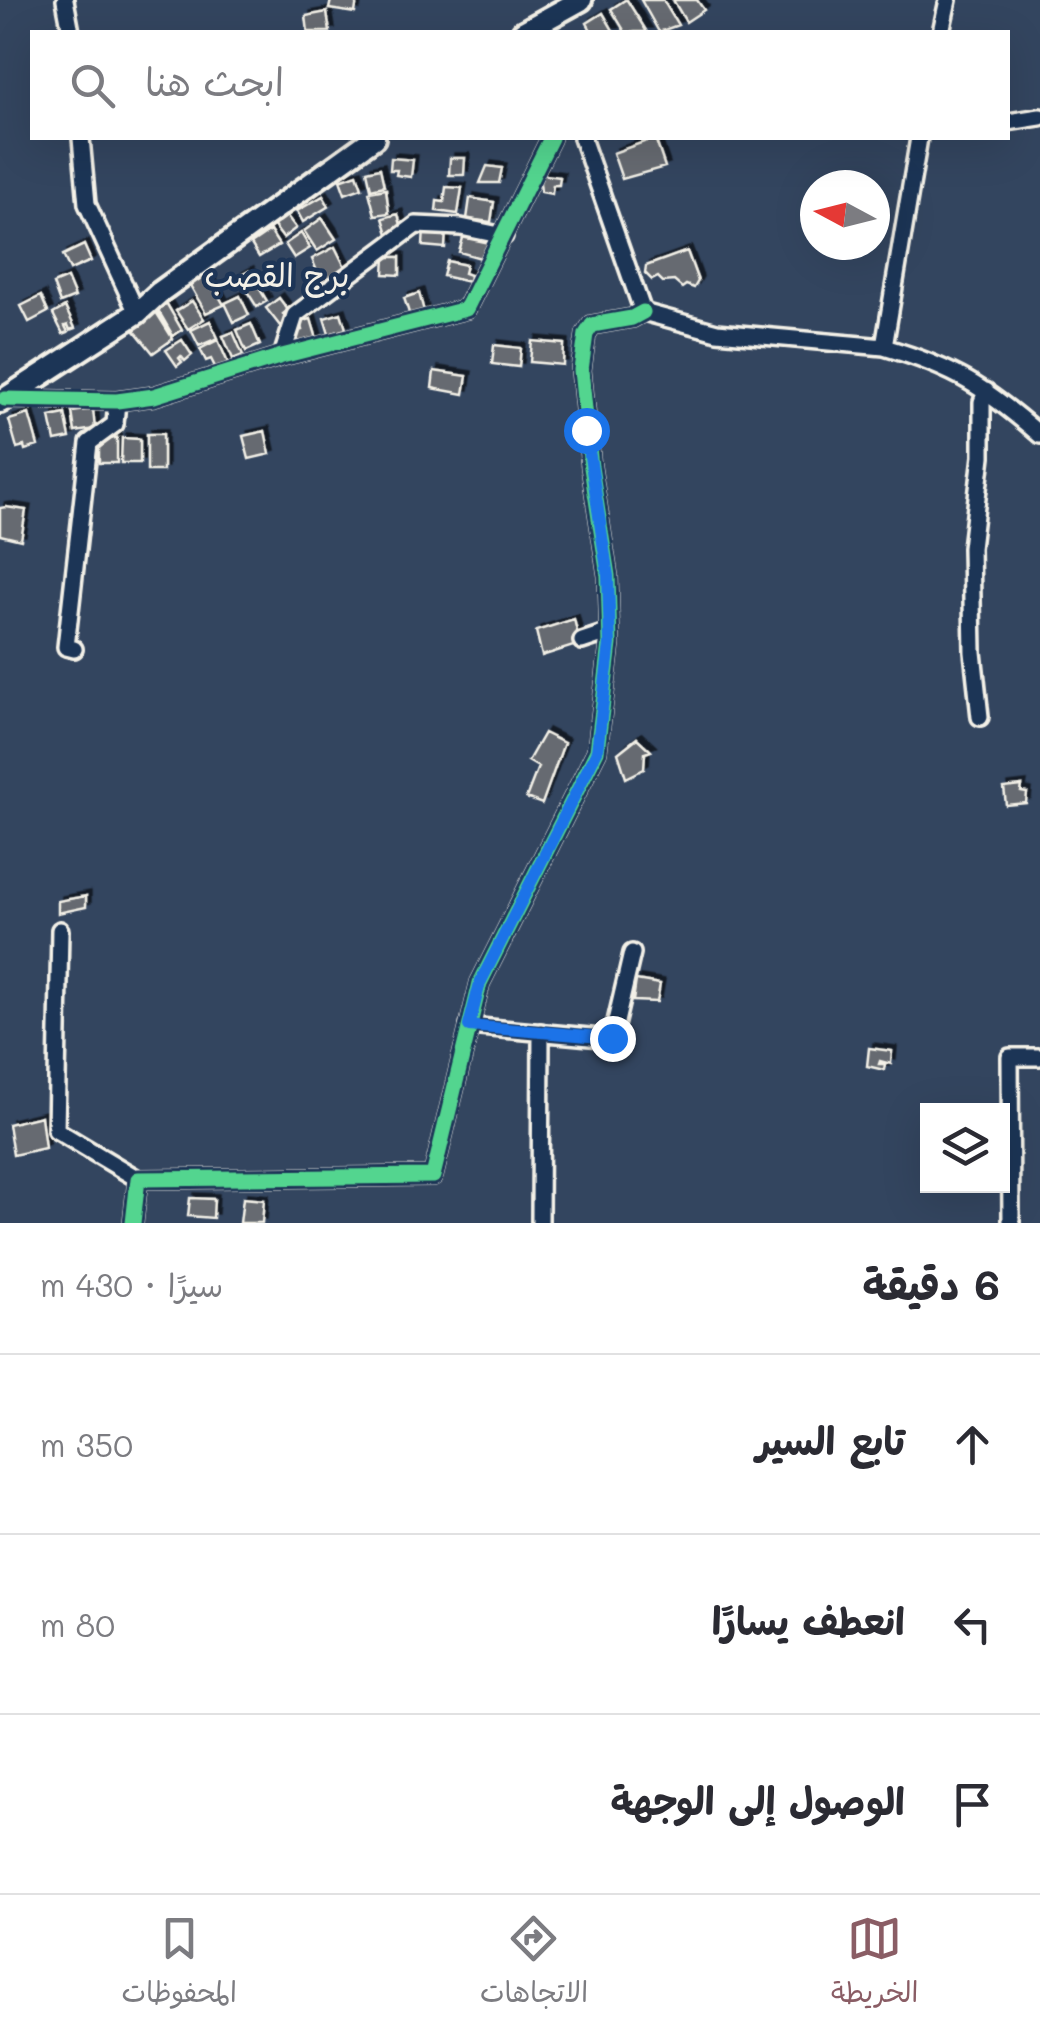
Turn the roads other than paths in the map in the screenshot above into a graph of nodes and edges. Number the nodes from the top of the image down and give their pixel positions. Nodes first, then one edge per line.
1 (66, 0) edge
2 (555, 0) edge
3 (580, 0) edge
4 (948, 0) edge
5 (534, 29) edge
6 (70, 30) edge
7 (941, 30) edge
8 (1040, 117) edge
9 (1010, 122) edge
10 (82, 140) edge
11 (371, 140) edge
12 (550, 140) edge
13 (583, 140) edge
14 (920, 140) edge
15 (504, 236) junction
16 (643, 312) junction
17 (137, 313) junction
18 (884, 347) junction
19 (282, 356) junction
20 (986, 390) junction
21 (2, 400) edge
22 (117, 401) junction
23 (1040, 435) edge
24 (609, 632) junction
25 (582, 641) dead end
26 (74, 649) dead end
27 (980, 716) dead end
28 (60, 930) dead end
29 (632, 953) dead end
30 (469, 1026) junction
31 (541, 1032) junction
32 (1040, 1057) edge
33 (138, 1179) junction
34 (133, 1223) edge
35 (540, 1223) edge
36 (1011, 1223) edge

1 - 6 street
2 - 5 street
3 - 5 main road
4 - 7 street
8 - 9 street
10 - 17 street
11 - 17 main road
12 - 15 street
13 - 16 street
14 - 18 street
15 - 19 street
15 - 19 street
16 - 18 street
16 - 24 street
17 - 21 main road
18 - 20 street
19 - 22 street
20 - 23 street
20 - 27 street
21 - 22 street
22 - 26 street
24 - 25 street
24 - 30 street
28 - 33 street
29 - 31 street
30 - 31 street
30 - 33 street
31 - 35 street
32 - 36 street
33 - 34 street

